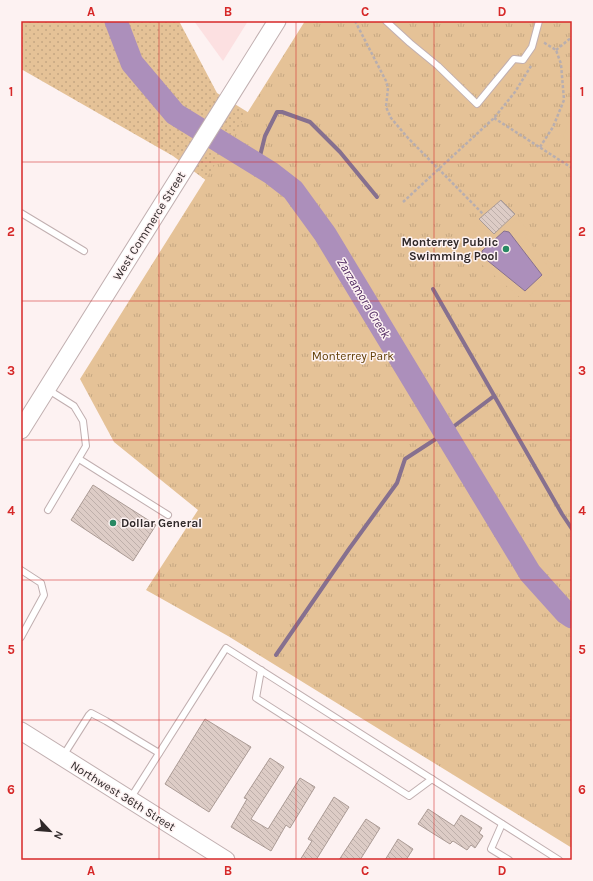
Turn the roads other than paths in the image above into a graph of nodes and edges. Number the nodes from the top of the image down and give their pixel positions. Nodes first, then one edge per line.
1 (277, 21) edge
2 (386, 21) edge
3 (539, 21) edge
4 (21, 213) edge
5 (84, 251) dead end
6 (47, 389) junction
7 (21, 430) edge
8 (79, 459) junction
9 (48, 510) dead end
10 (168, 515) dead end
11 (21, 570) edge
12 (21, 637) edge
13 (261, 670) junction
14 (21, 731) edge
15 (159, 753) junction
16 (62, 757) junction
17 (432, 779) junction
18 (130, 800) junction
19 (502, 824) junction
20 (226, 860) edge
21 (509, 860) edge
22 (560, 860) edge

1 - 6 main road, West Commerce Street
2 - 3 lane
4 - 5 lane
6 - 7 main road, West Commerce Street
6 - 8 lane
8 - 9 lane
8 - 10 lane
11 - 12 lane
13 - 15 lane
13 - 17 lane
13 - 17 lane
14 - 16 main road, Northwest 36th Street
15 - 16 lane
15 - 18 lane
16 - 18 main road, Northwest 36th Street
17 - 19 lane
18 - 20 main road, Northwest 36th Street
19 - 21 lane
19 - 22 lane

